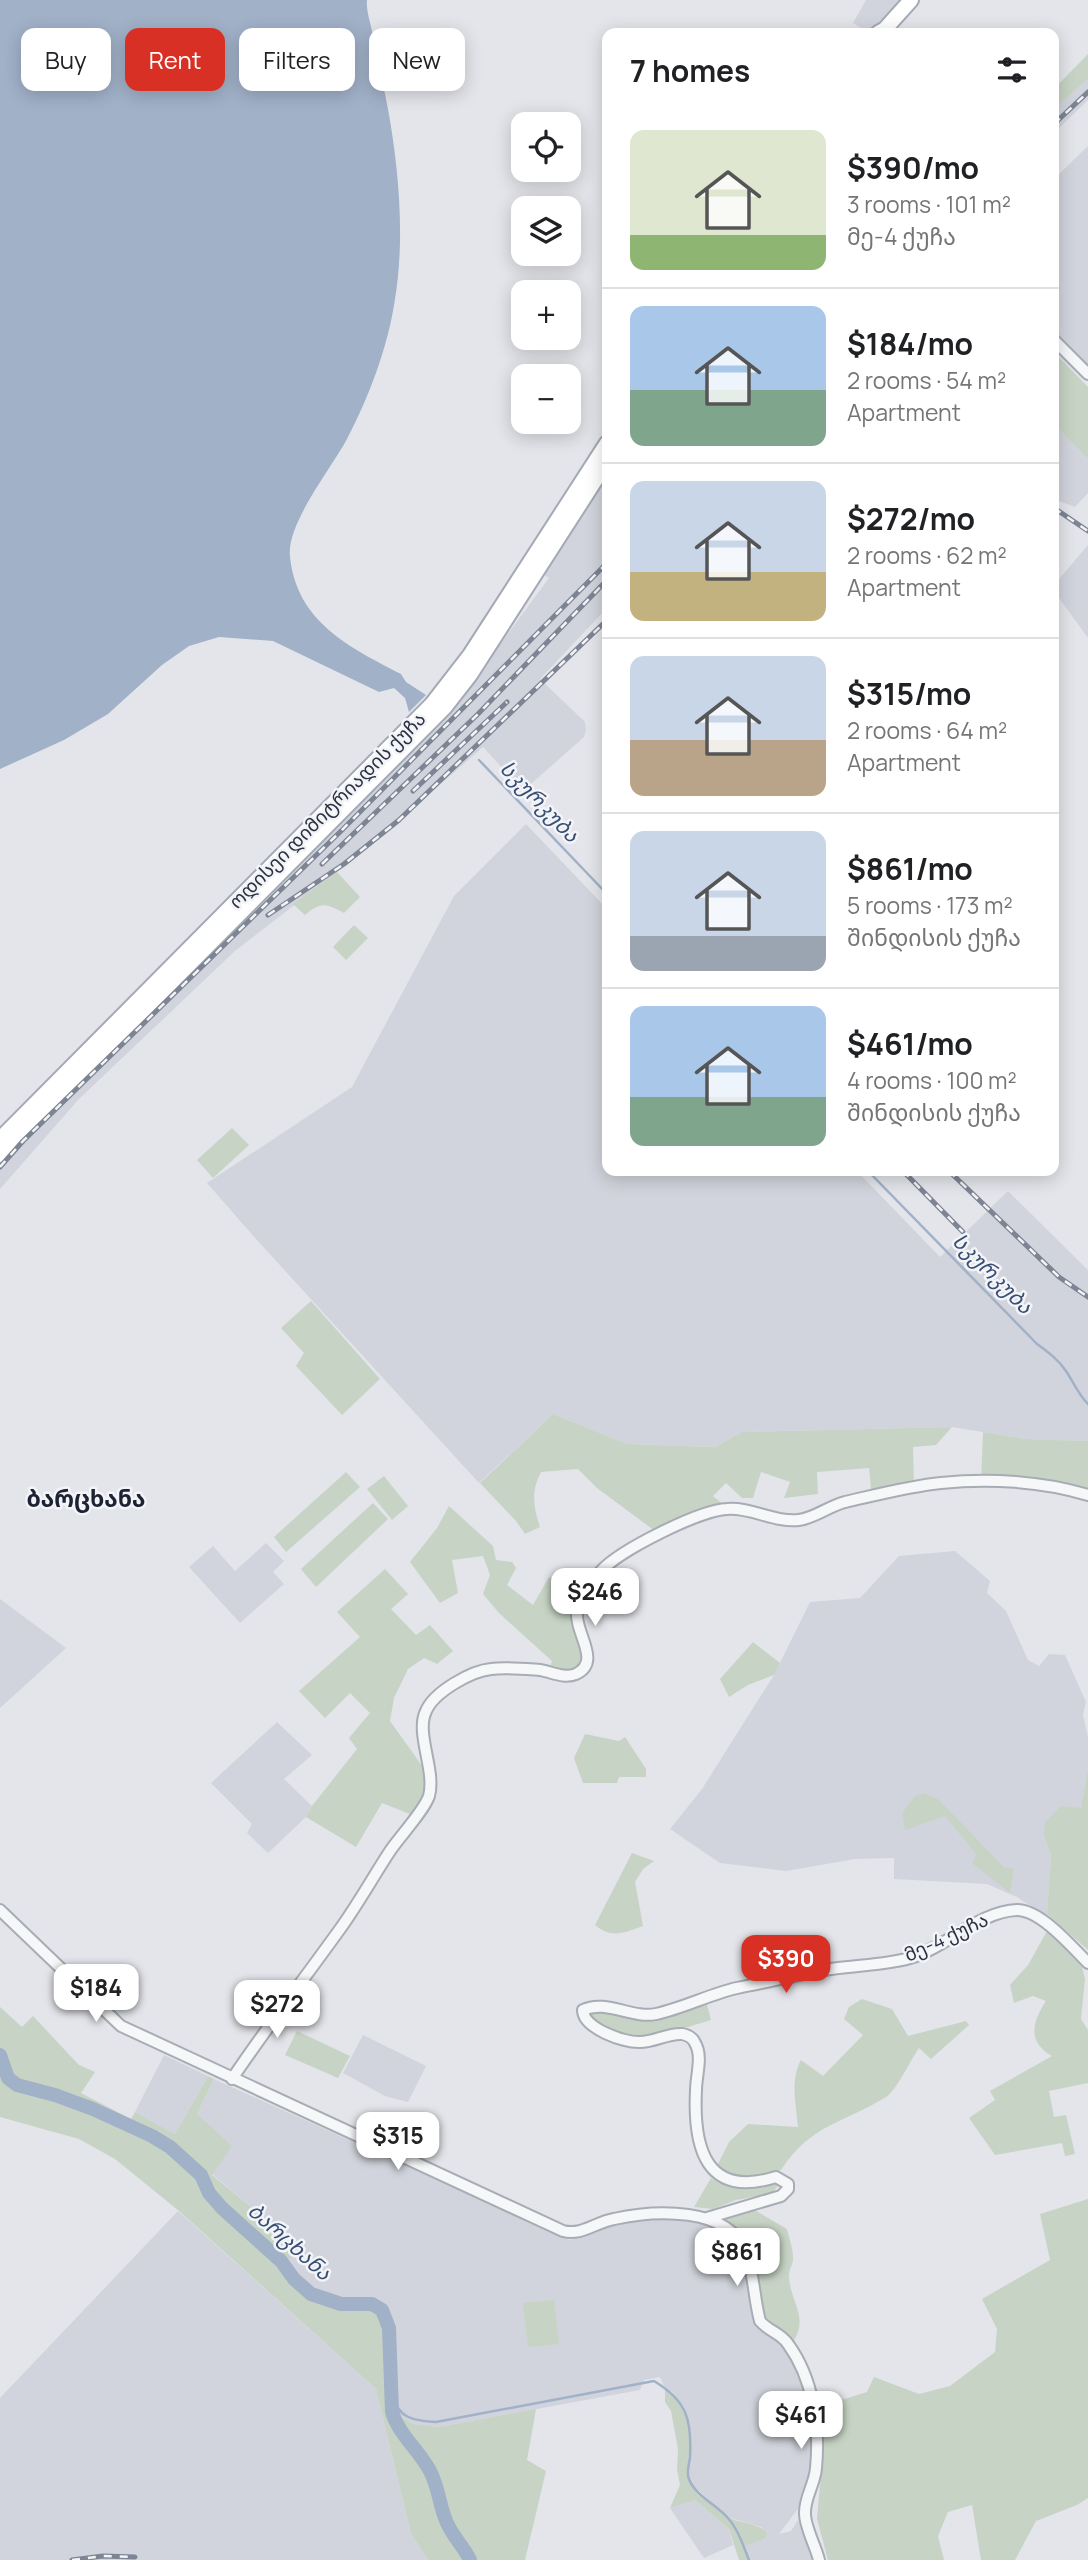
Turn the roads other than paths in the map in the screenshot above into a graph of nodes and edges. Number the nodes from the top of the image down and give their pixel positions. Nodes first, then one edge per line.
1 (911, 0) edge
2 (888, 28) edge
3 (1059, 345) edge
4 (1088, 374) edge
5 (602, 451) edge
6 (602, 470) edge
7 (0, 1139) edge
8 (0, 1155) edge
9 (1088, 1494) edge
10 (0, 1910) edge
11 (1088, 1963) edge
12 (232, 2079) junction
13 (707, 2218) junction
14 (819, 2560) edge

1 - 2 main road
3 - 4 street
5 - 7 main road, ოდისეი დიმიტრიადის ქუჩა
6 - 8 main road, ოდისეი დიმიტრიადის ქუჩა
9 - 12 street
10 - 12 street
11 - 13 street, მე-4 ქუჩა
12 - 13 street
13 - 14 street

